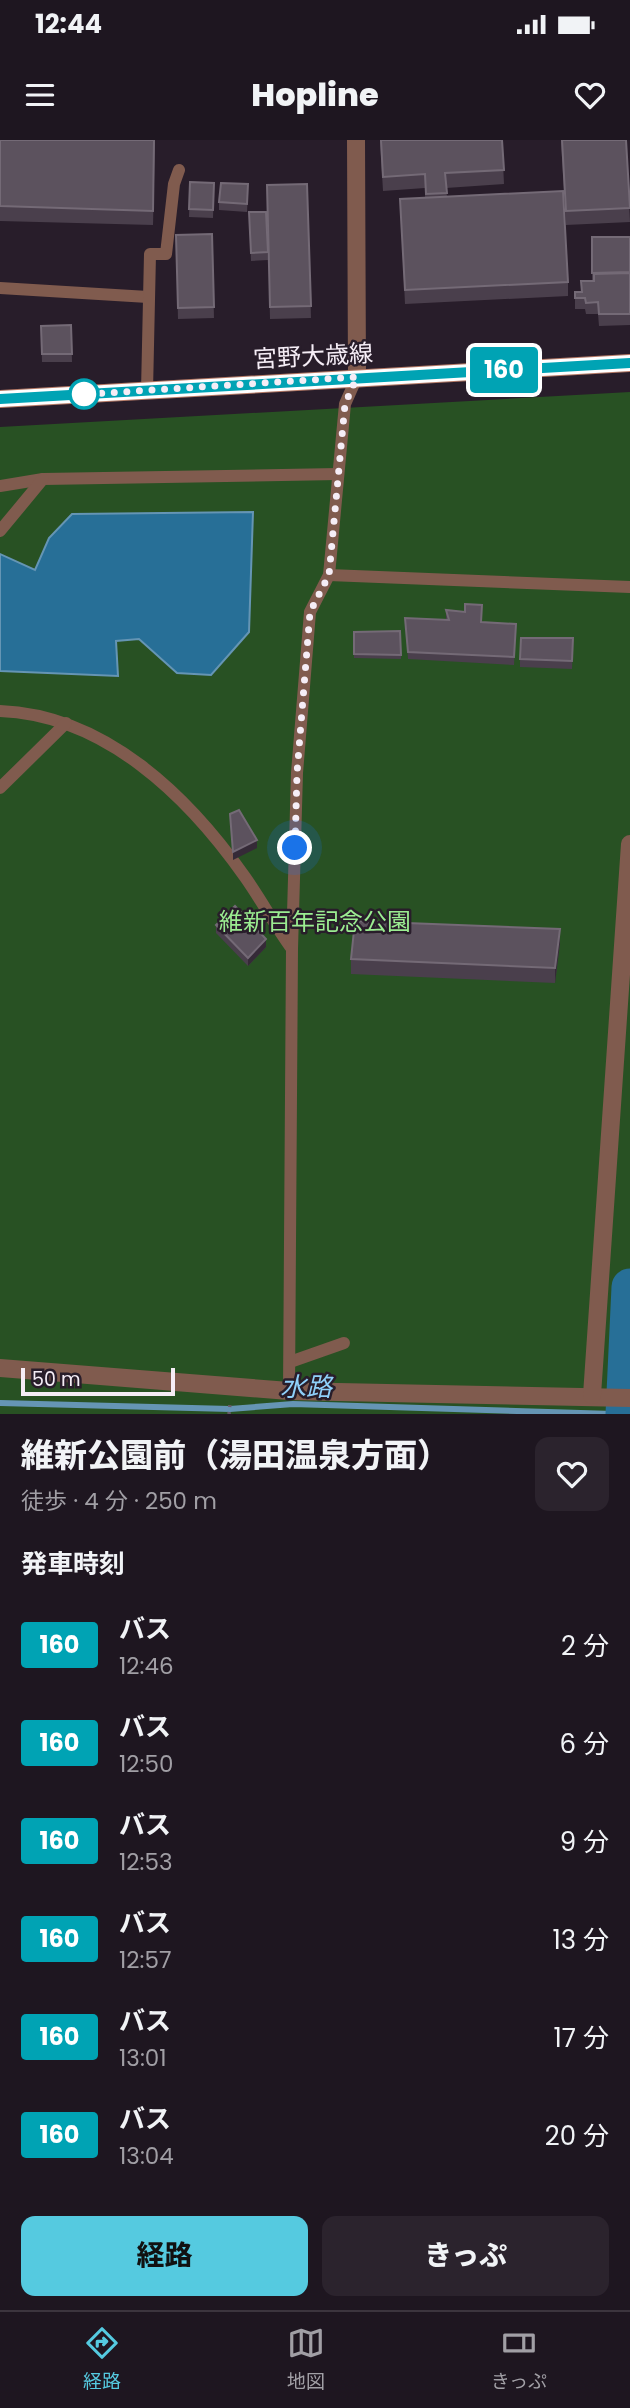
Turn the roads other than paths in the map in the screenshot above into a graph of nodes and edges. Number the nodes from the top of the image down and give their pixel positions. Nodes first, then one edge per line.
1 (356, 140) edge
2 (179, 170) dead end
3 (0, 288) edge
4 (148, 297) junction
5 (630, 363) edge
6 (357, 377) junction
7 (147, 391) junction
8 (0, 399) edge
9 (338, 474) junction
10 (43, 479) junction
11 (0, 486) edge
12 (0, 531) edge
13 (329, 575) junction
14 (630, 587) edge
15 (0, 711) edge
16 (66, 723) junction
17 (0, 788) edge
18 (630, 844) edge
19 (292, 949) junction
20 (344, 1343) dead end
21 (290, 1362) junction
22 (0, 1368) edge
23 (289, 1391) junction
24 (592, 1395) junction
25 (630, 1398) edge

1 - 6 street
2 - 4 lane
3 - 4 lane
4 - 7 lane
5 - 6 main road, 宮野大歳線
6 - 7 main road, 宮野大歳線
6 - 9 lane
7 - 8 main road, 宮野大歳線
9 - 10 lane
9 - 13 lane
10 - 11 lane
10 - 12 lane
13 - 14 lane
13 - 19 lane
15 - 16 lane
16 - 17 lane
16 - 19 lane
18 - 24 street
19 - 21 lane
20 - 21 lane
21 - 23 lane
22 - 23 street
23 - 24 street
24 - 25 street

